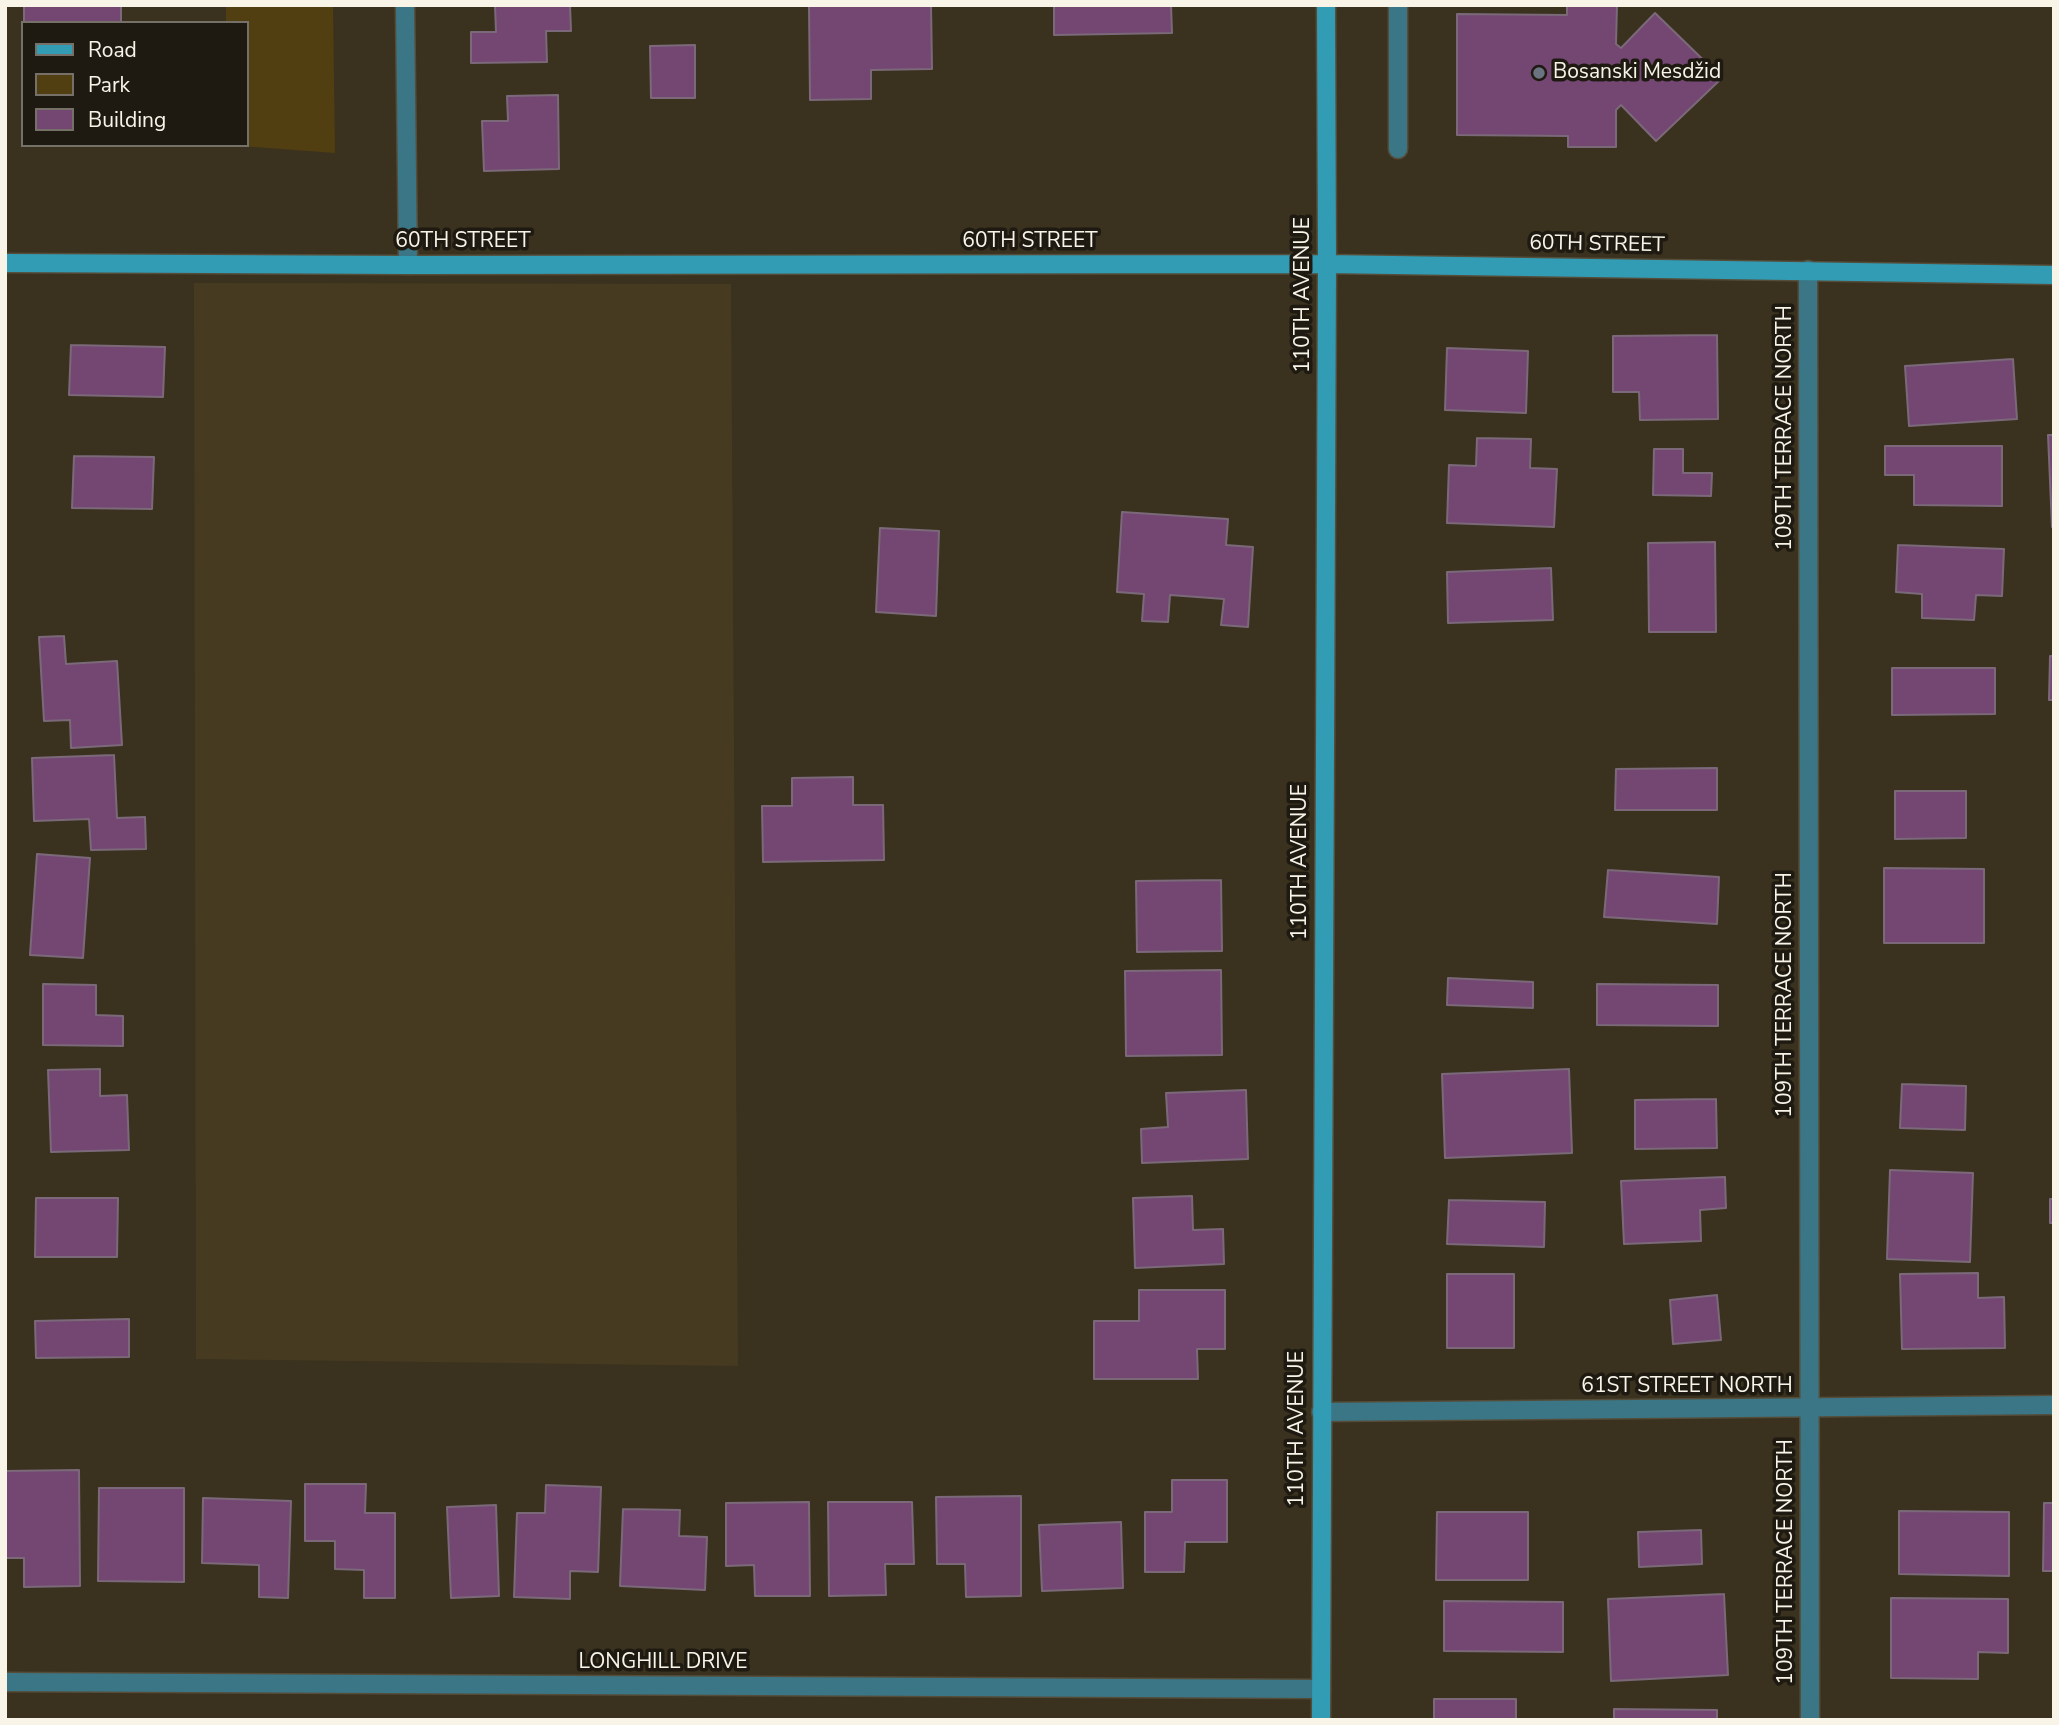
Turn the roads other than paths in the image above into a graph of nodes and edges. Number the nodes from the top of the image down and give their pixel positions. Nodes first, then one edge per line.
1 (405, 5) edge
2 (1326, 5) edge
3 (1398, 5) edge
4 (1398, 149) dead end
5 (5, 263) edge
6 (1328, 264) junction
7 (408, 265) junction
8 (1808, 270) junction
9 (2054, 275) edge
10 (2054, 1405) edge
11 (1810, 1409) junction
12 (1321, 1412) junction
13 (5, 1682) edge
14 (1321, 1689) junction
15 (1321, 1720) edge
16 (1810, 1720) edge

1 - 7 street
2 - 6 street, 110TH AVENUE
3 - 4 street
5 - 7 street, 60TH STREET
6 - 7 street, 60TH STREET
6 - 8 street, 60TH STREET
6 - 12 street, 110TH AVENUE
8 - 9 street, 60TH STREET
8 - 11 street, 109TH TERRACE NORTH
10 - 11 street, 61ST STREET NORTH
11 - 12 street, 61ST STREET NORTH
11 - 16 street, 109TH TERRACE NORTH
12 - 14 street, 110TH AVENUE
13 - 14 street, LONGHILL DRIVE
14 - 15 street, 110TH AVENUE

